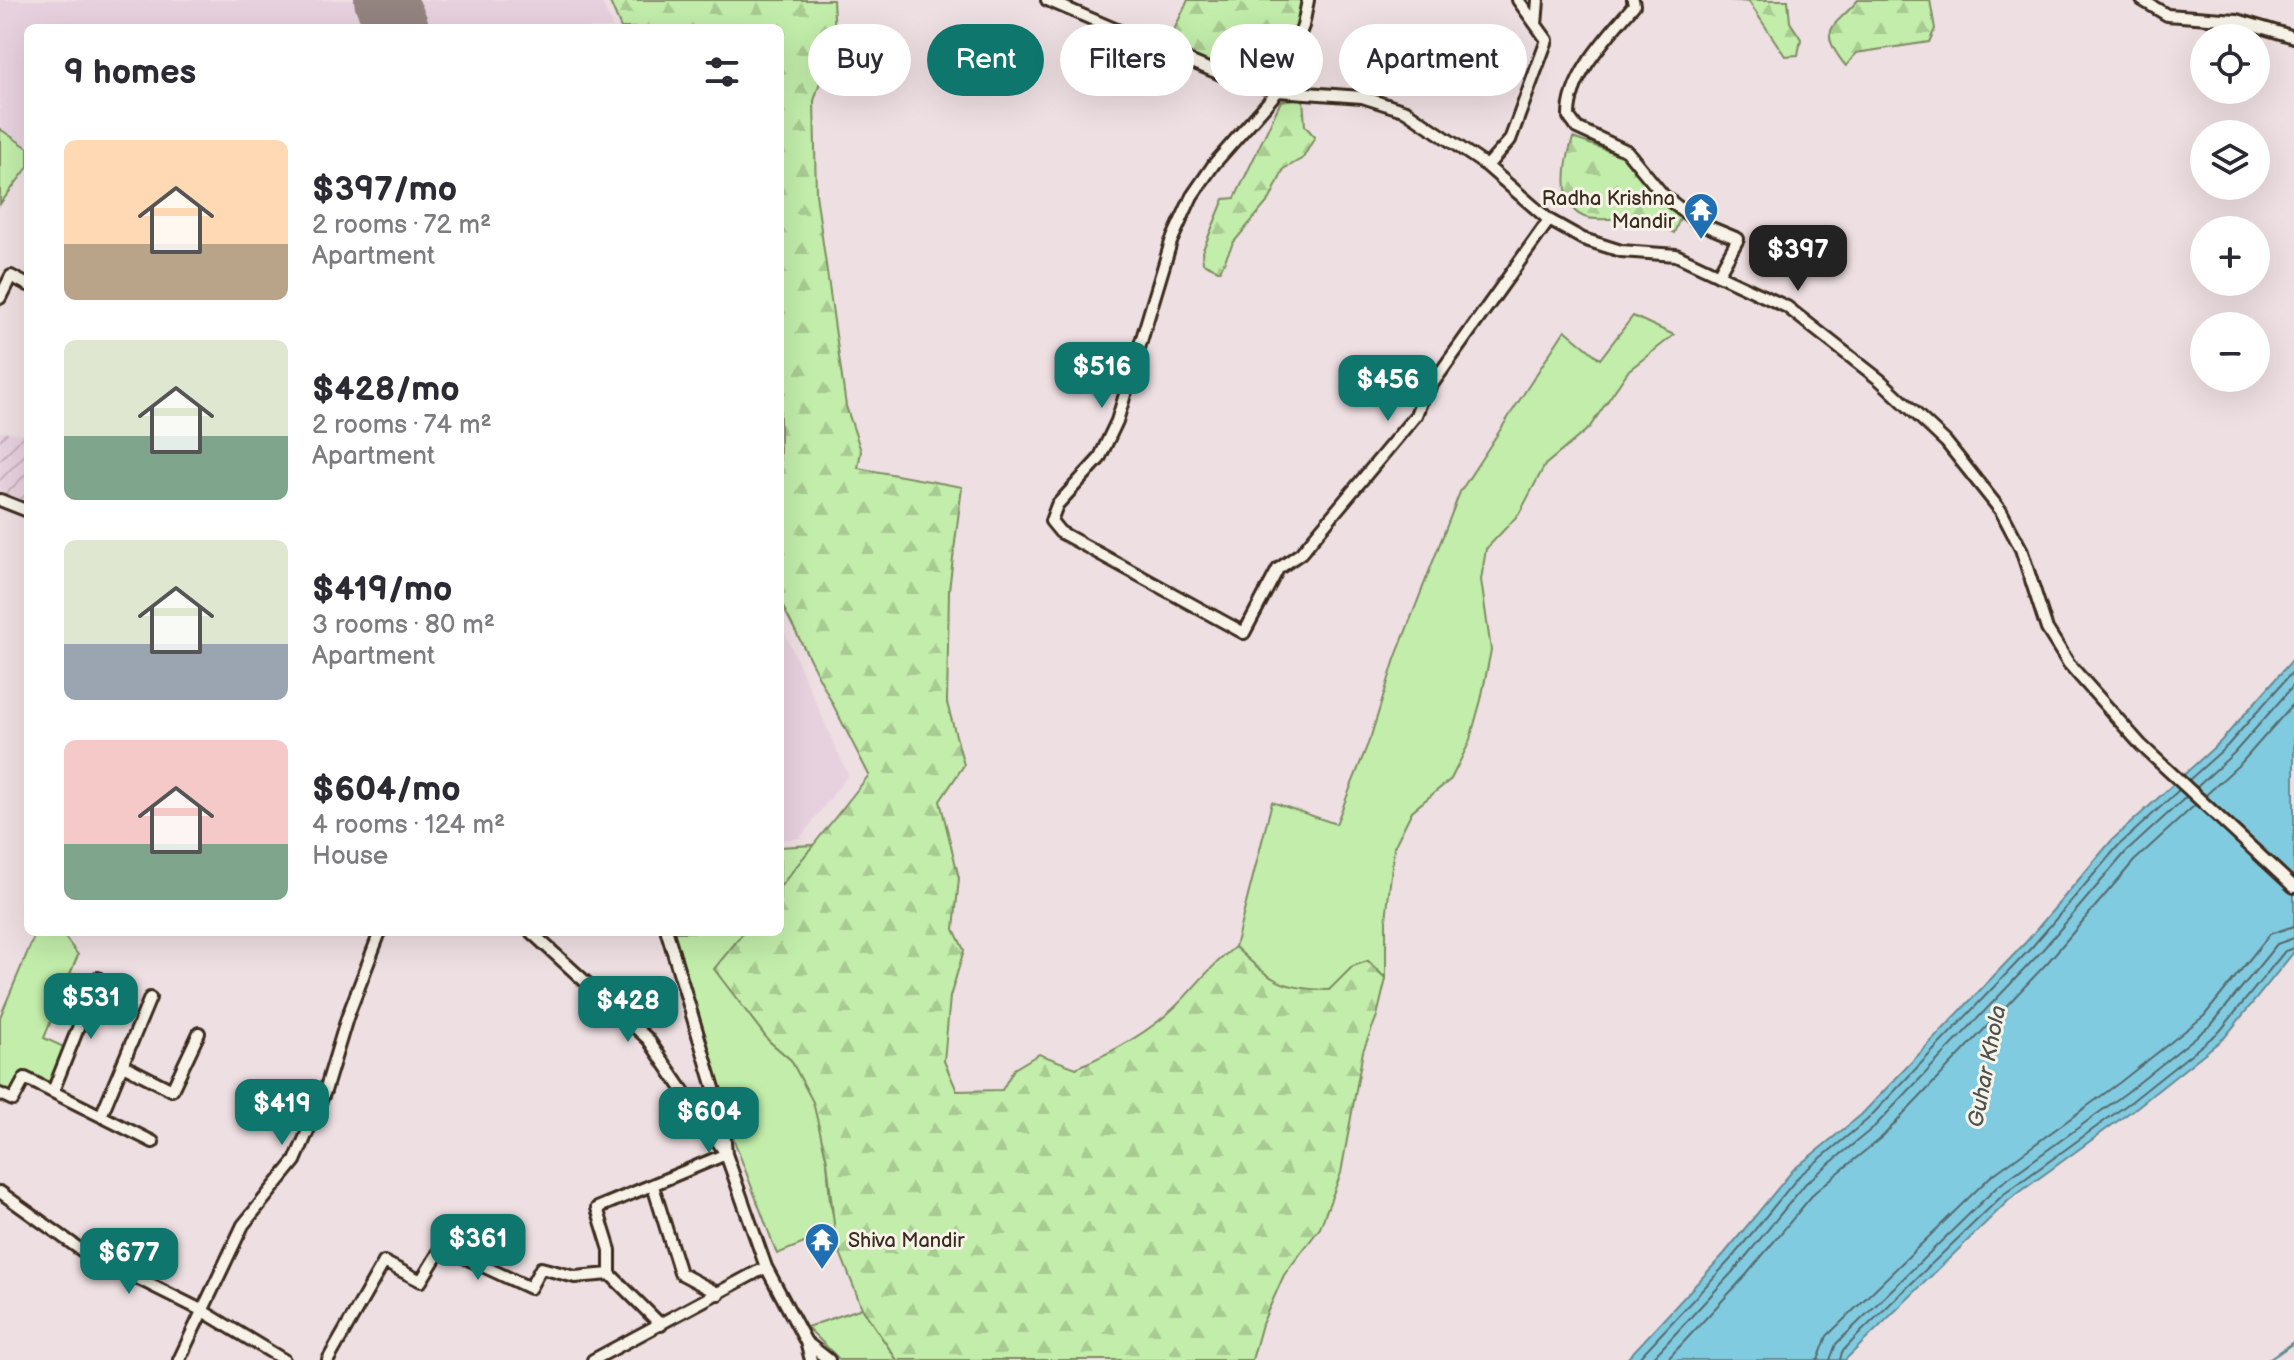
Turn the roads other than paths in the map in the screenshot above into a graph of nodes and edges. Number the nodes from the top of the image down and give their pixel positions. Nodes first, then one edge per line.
1 (1047, 0) edge
2 (1308, 0) edge
3 (1518, 0) edge
4 (1538, 0) edge
5 (1633, 0) edge
6 (2142, 0) edge
7 (1303, 24) edge
8 (1536, 25) junction
9 (2294, 37) edge
10 (1210, 69) edge
11 (1323, 94) edge
12 (1274, 96) edge
13 (1487, 166) junction
14 (1549, 220) junction
15 (1718, 275) junction
16 (24, 283) edge
17 (0, 298) edge
18 (0, 500) edge
19 (24, 509) edge
20 (2294, 887) edge
21 (378, 936) edge
22 (535, 936) edge
23 (668, 936) edge
24 (98, 978) dead end
25 (150, 998) dead end
26 (199, 1033) dead end
27 (123, 1065) junction
28 (53, 1091) junction
29 (0, 1094) edge
30 (101, 1116) junction
31 (153, 1142) dead end
32 (726, 1154) junction
33 (653, 1186) junction
34 (0, 1192) edge
35 (766, 1267) junction
36 (610, 1274) junction
37 (719, 1294) junction
38 (201, 1310) junction
39 (661, 1325) junction
40 (806, 1342) junction
41 (179, 1360) edge
42 (284, 1360) edge
43 (328, 1360) edge
44 (593, 1360) edge
45 (811, 1360) edge
46 (829, 1360) edge

1 - 10 street
2 - 7 street
3 - 8 street
4 - 8 street
5 - 15 street
6 - 9 street
8 - 13 street
11 - 13 street
12 - 14 street
13 - 14 street
14 - 15 street
15 - 20 street
16 - 17 street
18 - 19 street
21 - 38 street
22 - 32 street
23 - 32 street
24 - 28 street
25 - 27 street
26 - 27 street
27 - 30 street
28 - 29 street
28 - 30 street
30 - 31 street
32 - 33 street
32 - 35 street
33 - 36 street
33 - 37 street
34 - 38 street
35 - 37 street
35 - 40 street
36 - 39 street
36 - 43 street
37 - 39 street
38 - 41 street
38 - 42 street
39 - 44 street
40 - 45 street
40 - 46 street

